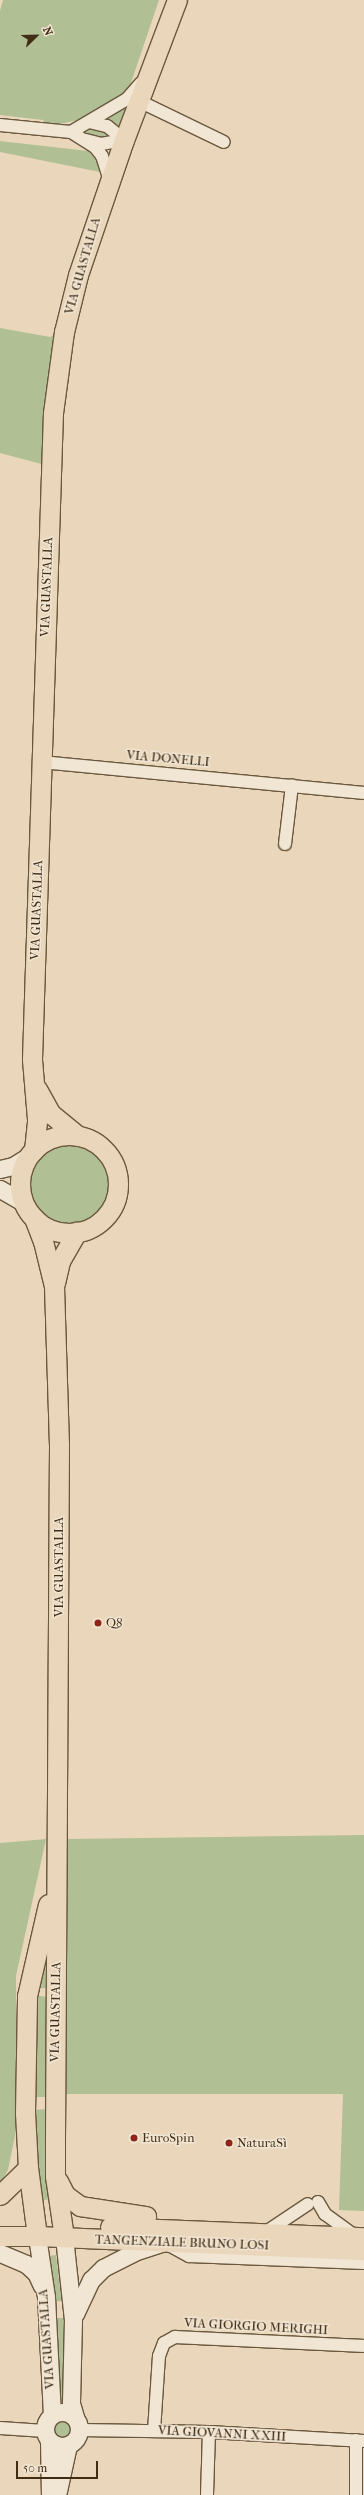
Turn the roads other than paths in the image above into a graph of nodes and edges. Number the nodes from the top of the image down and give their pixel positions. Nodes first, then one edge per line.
1 (177, 0) edge
2 (149, 74) junction
3 (139, 101) junction
4 (89, 122) junction
5 (0, 125) edge
6 (71, 132) junction
7 (84, 139) junction
8 (124, 140) junction
9 (224, 142) dead end
10 (110, 180) junction
11 (42, 762) junction
12 (292, 785) junction
13 (364, 793) edge
14 (285, 844) dead end
15 (34, 1085) junction
16 (78, 1136) junction
17 (31, 1153) junction
18 (0, 1169) edge
19 (0, 1190) edge
20 (29, 1211) junction
21 (77, 1232) junction
22 (54, 1286) junction
23 (57, 1847) junction
24 (56, 1994) junction
25 (26, 1996) junction
26 (55, 2102) junction
27 (25, 2103) junction
28 (28, 2168) junction
29 (55, 2176) junction
30 (0, 2194) edge
31 (0, 2223) edge
32 (37, 2229) junction
33 (219, 2230) junction
34 (63, 2231) junction
35 (266, 2232) junction
36 (0, 2236) edge
37 (361, 2241) edge
38 (164, 2242) junction
39 (2, 2254) edge
40 (364, 2262) edge
41 (46, 2297) junction
42 (73, 2320) junction
43 (364, 2346) edge
44 (52, 2415) junction
45 (77, 2423) junction
46 (0, 2428) edge
47 (154, 2431) junction
48 (209, 2432) junction
49 (47, 2436) junction
50 (360, 2441) edge
51 (68, 2445) junction
52 (50, 2495) edge
53 (57, 2495) edge
54 (207, 2495) edge
55 (356, 2495) edge

1 - 2 main road, VIA GUASTALLA
2 - 3 main road, VIA GUASTALLA
2 - 4 street
3 - 8 main road, VIA GUASTALLA
3 - 9 street
4 - 6 street
4 - 8 street
5 - 6 street
6 - 7 street
7 - 8 street
7 - 10 street
8 - 10 main road, VIA GUASTALLA
10 - 11 main road, VIA GUASTALLA
11 - 12 street, VIA DONELLI
11 - 15 main road, VIA GUASTALLA
12 - 13 street, VIA DONELLI
12 - 14 street
15 - 16 main road, VIA GUASTALLA
15 - 17 main road, VIA GUASTALLA
16 - 17 main road
16 - 21 main road
17 - 18 street
17 - 20 main road
19 - 20 street
20 - 21 main road
20 - 22 main road, VIA GUASTALLA
21 - 22 main road, VIA GUASTALLA
22 - 23 main road, VIA GUASTALLA
23 - 24 main road, VIA GUASTALLA
23 - 25 main road, VIA GUASTALLA
24 - 25 main road
24 - 26 main road, VIA GUASTALLA
25 - 27 main road, VIA GUASTALLA
26 - 27 main road
26 - 29 main road, VIA GUASTALLA
27 - 28 main road, VIA GUASTALLA
28 - 30 main road
28 - 32 main road, VIA GUASTALLA
29 - 33 main road, VIA GUASTALLA
29 - 34 main road, VIA GUASTALLA
31 - 32 main road, TANGENZIALE BRUNO LOSI
32 - 34 main road, TANGENZIALE BRUNO LOSI
32 - 36 main road, TANGENZIALE BRUNO LOSI
32 - 41 street, VIA GUASTALLA
33 - 34 main road, TANGENZIALE BRUNO LOSI
33 - 35 main road, TANGENZIALE BRUNO LOSI
34 - 38 main road, TANGENZIALE BRUNO LOSI
34 - 42 street, VIA GUASTALLA
35 - 37 main road, TANGENZIALE BRUNO LOSI
35 - 37 street
37 - 38 main road, TANGENZIALE BRUNO LOSI
38 - 40 street
38 - 42 street
39 - 41 street
41 - 44 street, VIA GUASTALLA
42 - 45 street, VIA GUASTALLA
43 - 47 street, VIA GIORGIO MERIGHI
44 - 45 street
44 - 49 street
45 - 47 street, VIA GIOVANNI XXIII
45 - 51 street
46 - 49 street
47 - 48 street, VIA GIOVANNI XXIII
48 - 50 street, VIA GIOVANNI XXIII
48 - 54 street
49 - 51 street
49 - 52 street
50 - 55 street
51 - 53 street

